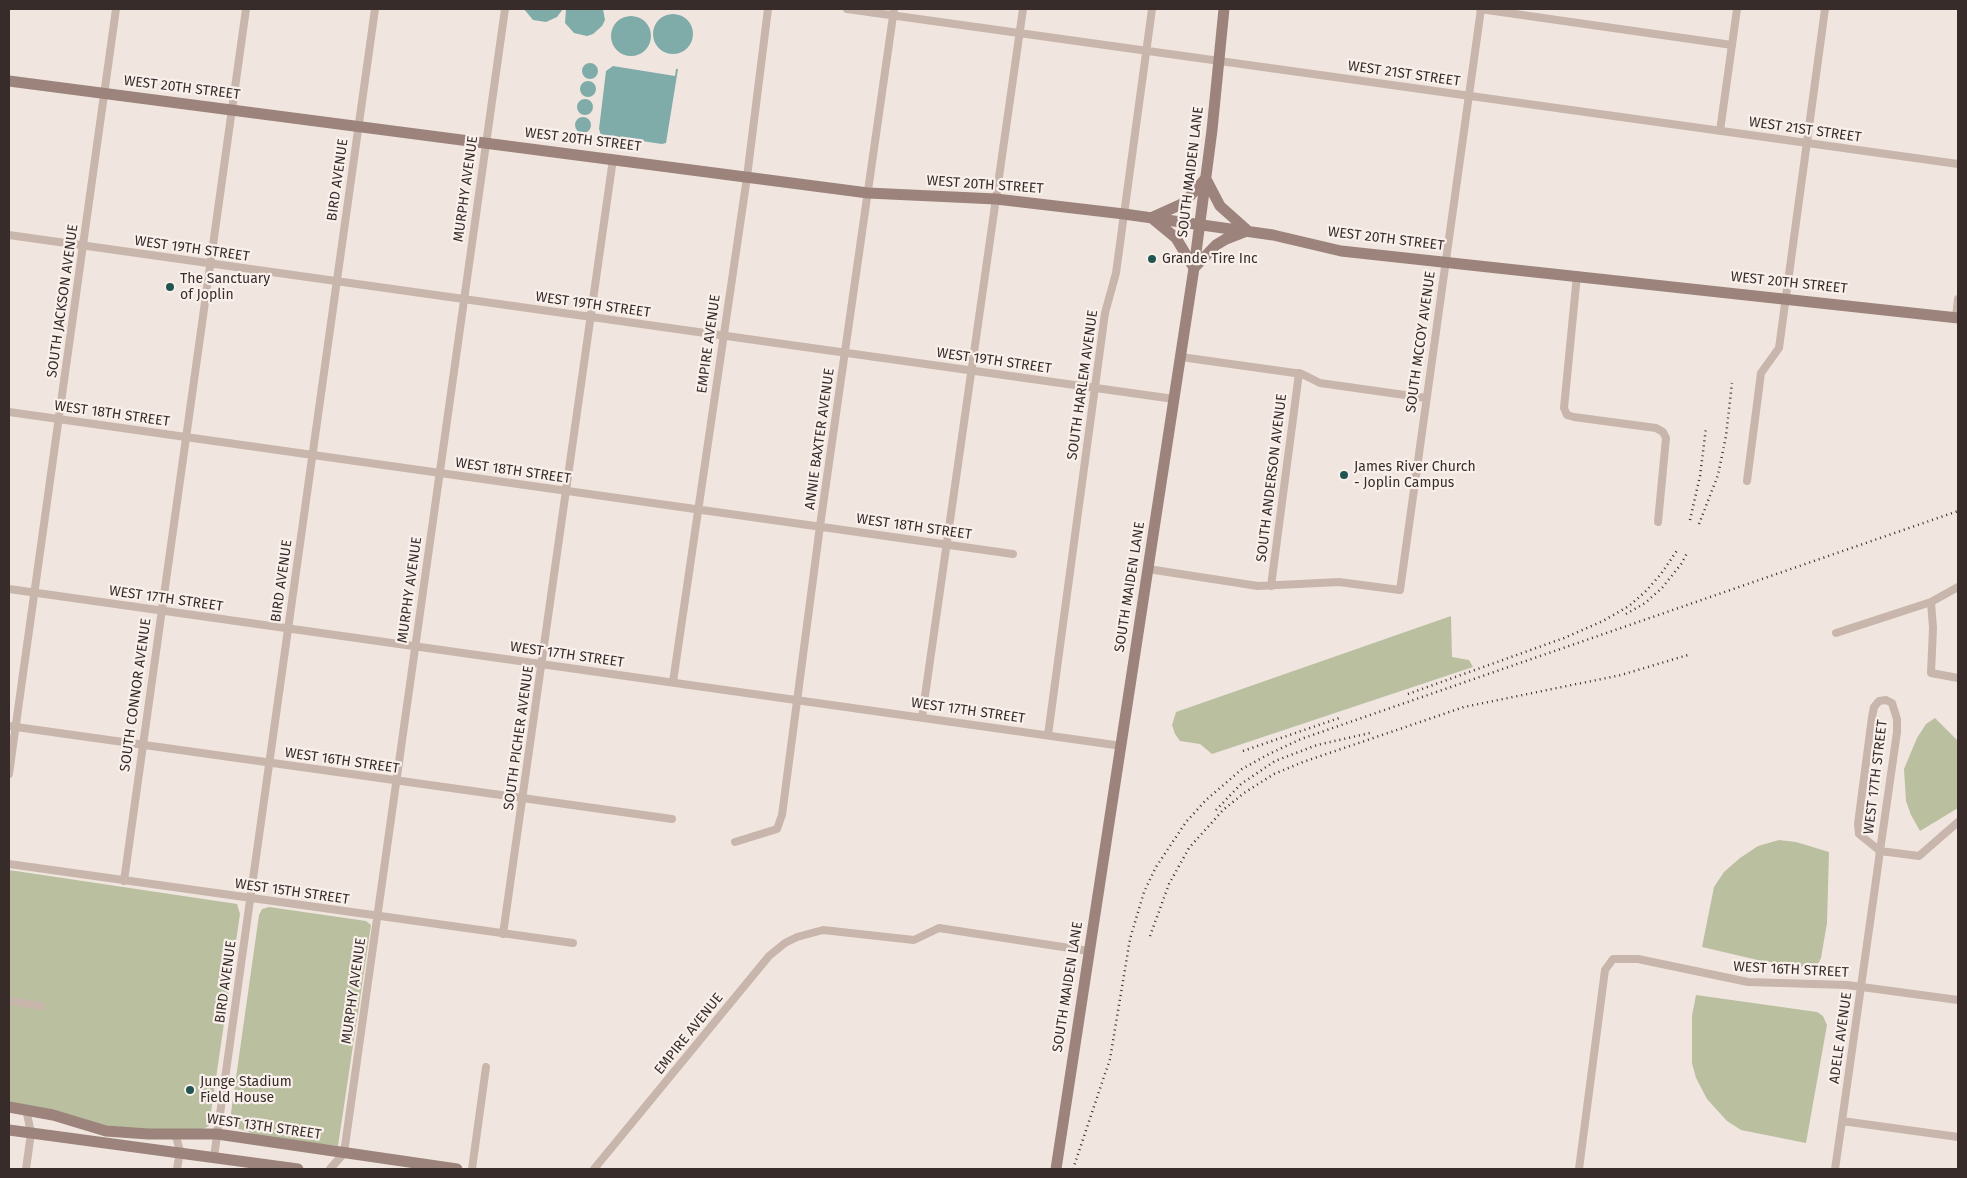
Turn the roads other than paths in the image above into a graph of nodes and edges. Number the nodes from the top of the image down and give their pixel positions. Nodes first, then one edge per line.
1 (116, 9) edge
2 (246, 9) edge
3 (375, 9) edge
4 (505, 9) edge
5 (768, 9) edge
6 (847, 9) edge
7 (1023, 9) edge
8 (1152, 9) edge
9 (1224, 9) edge
10 (1480, 9) edge
11 (1737, 9) edge
12 (1825, 9) edge
13 (893, 12) edge
14 (1019, 32) junction
15 (1732, 45) junction
16 (1146, 50) junction
17 (1220, 61) junction
18 (9, 81) edge
19 (104, 93) junction
20 (1468, 95) junction
21 (232, 110) junction
22 (358, 126) junction
23 (1720, 131) junction
24 (486, 143) junction
25 (1807, 143) junction
26 (613, 160) junction
27 (1958, 164) edge
28 (746, 177) junction
29 (1206, 177) junction
30 (868, 193) junction
31 (996, 199) junction
32 (1124, 214) junction
33 (1151, 218) junction
34 (1199, 225) junction
35 (1248, 231) junction
36 (9, 235) edge
37 (83, 246) junction
38 (1445, 261) junction
39 (210, 264) junction
40 (1194, 268) junction
41 (1578, 275) junction
42 (336, 281) junction
43 (1786, 298) junction
44 (463, 299) junction
45 (1958, 299) edge
46 (591, 317) junction
47 (1957, 317) edge
48 (722, 336) junction
49 (845, 353) junction
50 (1181, 357) junction
51 (971, 370) junction
52 (1299, 373) junction
53 (1096, 387) junction
54 (1426, 398) junction
55 (1174, 399) junction
56 (9, 412) edge
57 (58, 420) junction
58 (185, 437) junction
59 (312, 455) junction
60 (439, 473) junction
61 (1747, 481) dead end
62 (567, 491) junction
63 (698, 509) junction
64 (1658, 522) dead end
65 (820, 526) junction
66 (946, 544) junction
67 (1013, 554) dead end
68 (1148, 569) junction
69 (1271, 586) junction
70 (1958, 587) edge
71 (9, 589) edge
72 (35, 593) junction
73 (1931, 602) junction
74 (160, 610) junction
75 (288, 628) junction
76 (1836, 633) dead end
77 (415, 646) junction
78 (543, 664) junction
79 (1958, 678) edge
80 (673, 682) junction
81 (797, 700) junction
82 (922, 717) junction
83 (12, 726) edge
84 (1048, 735) junction
85 (142, 745) junction
86 (1122, 746) junction
87 (269, 763) junction
88 (9, 774) edge
89 (396, 781) junction
90 (523, 799) junction
91 (672, 819) dead end
92 (1958, 822) edge
93 (735, 842) dead end
94 (1880, 851) junction
95 (9, 864) edge
96 (124, 881) junction
97 (251, 898) junction
98 (377, 916) junction
99 (503, 934) junction
100 (573, 943) dead end
101 (1089, 951) junction
102 (1861, 986) junction
103 (1958, 1000) edge
104 (9, 1001) edge
105 (41, 1006) dead end
106 (486, 1067) dead end
107 (9, 1107) edge
108 (26, 1109) junction
109 (1842, 1121) junction
110 (9, 1130) edge
111 (31, 1133) junction
112 (176, 1133) junction
113 (217, 1134) junction
114 (1958, 1137) edge
115 (267, 1142) junction
116 (180, 1152) junction
117 (344, 1153) junction
118 (214, 1157) junction
119 (264, 1164) junction
120 (406, 1166) edge
121 (26, 1169) edge
122 (177, 1169) edge
123 (298, 1169) edge
124 (330, 1169) edge
125 (457, 1169) edge
126 (472, 1169) edge
127 (594, 1169) edge
128 (1056, 1169) edge
129 (1579, 1169) edge
130 (1835, 1169) edge

1 - 19 street, SOUTH JACKSON AVENUE
2 - 21 street, SOUTH CONNOR AVENUE
3 - 22 street, BIRD AVENUE
4 - 24 street, MURPHY AVENUE
5 - 28 street, EMPIRE AVENUE
6 - 13 street, WEST 21ST STREET
7 - 14 street
8 - 16 street, SOUTH HARLEM AVENUE
9 - 17 main road, SOUTH MAIDEN LANE
10 - 15 street
10 - 20 street, SOUTH MCCOY AVENUE
11 - 15 street
12 - 25 street
13 - 14 street, WEST 21ST STREET
13 - 30 street, ANNIE BAXTER AVENUE
14 - 16 street, WEST 21ST STREET
14 - 31 street
15 - 23 street
16 - 17 street, WEST 21ST STREET
16 - 32 street, SOUTH HARLEM AVENUE
17 - 20 street, WEST 21ST STREET
17 - 29 main road, SOUTH MAIDEN LANE
18 - 19 main road, WEST 20TH STREET
19 - 21 main road, WEST 20TH STREET
19 - 37 street, SOUTH JACKSON AVENUE
20 - 23 street, WEST 21ST STREET
20 - 38 street, SOUTH MCCOY AVENUE
21 - 22 main road, WEST 20TH STREET
21 - 39 street, SOUTH CONNOR AVENUE
22 - 24 main road, WEST 20TH STREET
22 - 42 street, BIRD AVENUE
23 - 25 street, WEST 21ST STREET
24 - 26 main road, WEST 20TH STREET
24 - 44 street, MURPHY AVENUE
25 - 27 street, WEST 21ST STREET
25 - 43 street
26 - 28 main road, WEST 20TH STREET
26 - 46 street, SOUTH PICHER AVENUE
28 - 30 main road, WEST 20TH STREET
28 - 48 street, EMPIRE AVENUE
29 - 33 main road
29 - 34 main road, SOUTH MAIDEN LANE
29 - 35 main road
30 - 31 main road, WEST 20TH STREET
30 - 49 street, ANNIE BAXTER AVENUE
31 - 32 main road, WEST 20TH STREET
31 - 51 street
32 - 33 main road, WEST 20TH STREET
32 - 53 street, SOUTH HARLEM AVENUE
33 - 34 main road, WEST 20TH STREET
33 - 40 main road
34 - 35 main road, WEST 20TH STREET
34 - 40 main road, SOUTH MAIDEN LANE
35 - 38 main road, WEST 20TH STREET
35 - 40 main road
36 - 37 street, WEST 19TH STREET
37 - 39 street, WEST 19TH STREET
37 - 57 street, SOUTH JACKSON AVENUE
38 - 41 main road, WEST 20TH STREET
38 - 54 street, SOUTH MCCOY AVENUE
39 - 42 street, WEST 19TH STREET
39 - 58 street, SOUTH CONNOR AVENUE
40 - 50 main road, SOUTH MAIDEN LANE
41 - 43 main road, WEST 20TH STREET
41 - 64 street
42 - 44 street, WEST 19TH STREET
42 - 59 street, BIRD AVENUE
43 - 47 main road, WEST 20TH STREET
43 - 61 street
44 - 46 street, WEST 19TH STREET
44 - 60 street, MURPHY AVENUE
45 - 47 street
46 - 48 street, WEST 19TH STREET
46 - 62 street, SOUTH PICHER AVENUE
48 - 49 street, WEST 19TH STREET
48 - 63 street, EMPIRE AVENUE
49 - 51 street, WEST 19TH STREET
49 - 65 street, ANNIE BAXTER AVENUE
50 - 52 street
50 - 55 main road, SOUTH MAIDEN LANE
51 - 53 street, WEST 19TH STREET
51 - 66 street
52 - 54 street
52 - 69 street, SOUTH ANDERSON AVENUE
53 - 55 street, WEST 19TH STREET
53 - 84 street, SOUTH HARLEM AVENUE
54 - 69 street, SOUTH MCCOY AVENUE
55 - 68 main road, SOUTH MAIDEN LANE
56 - 57 street, WEST 18TH STREET
57 - 58 street, WEST 18TH STREET
57 - 72 street, SOUTH JACKSON AVENUE
58 - 59 street, WEST 18TH STREET
58 - 74 street, SOUTH CONNOR AVENUE
59 - 60 street, WEST 18TH STREET
59 - 75 street, BIRD AVENUE
60 - 62 street, WEST 18TH STREET
60 - 77 street, MURPHY AVENUE
62 - 63 street, WEST 18TH STREET
62 - 78 street, SOUTH PICHER AVENUE
63 - 65 street, WEST 18TH STREET
63 - 80 street, EMPIRE AVENUE
65 - 66 street, WEST 18TH STREET
65 - 81 street, ANNIE BAXTER AVENUE
66 - 67 street, WEST 18TH STREET
66 - 82 street
68 - 69 street
68 - 86 main road, SOUTH MAIDEN LANE
70 - 73 street
71 - 72 street, WEST 17TH STREET
72 - 74 street, WEST 17TH STREET
72 - 83 street, SOUTH JACKSON AVENUE
73 - 76 street
73 - 79 street
74 - 75 street, WEST 17TH STREET
74 - 85 street, SOUTH CONNOR AVENUE
75 - 77 street, WEST 17TH STREET
75 - 87 street, BIRD AVENUE
77 - 78 street, WEST 17TH STREET
77 - 89 street, MURPHY AVENUE
78 - 80 street, WEST 17TH STREET
78 - 90 street, SOUTH PICHER AVENUE
80 - 81 street, WEST 17TH STREET
81 - 82 street, WEST 17TH STREET
81 - 93 street, ANNIE BAXTER AVENUE
82 - 84 street, WEST 17TH STREET
83 - 85 street, WEST 16TH STREET
83 - 88 street, SOUTH JACKSON AVENUE
84 - 86 street, WEST 17TH STREET
85 - 87 street, WEST 16TH STREET
85 - 96 street, SOUTH CONNOR AVENUE
86 - 101 main road, SOUTH MAIDEN LANE
87 - 89 street, WEST 16TH STREET
87 - 97 street, BIRD AVENUE
89 - 90 street, WEST 16TH STREET
89 - 98 street, MURPHY AVENUE
90 - 91 street, WEST 16TH STREET
90 - 99 street, SOUTH PICHER AVENUE
92 - 94 street, WEST 17TH STREET
94 - 94 street, WEST 17TH STREET
94 - 102 street, ADELE AVENUE
95 - 96 street, WEST 15TH STREET
96 - 97 street, WEST 15TH STREET
97 - 98 street, WEST 15TH STREET
97 - 113 street, BIRD AVENUE
98 - 99 street, WEST 15TH STREET
98 - 117 street, MURPHY AVENUE
99 - 100 street, WEST 15TH STREET
101 - 127 street, EMPIRE AVENUE
101 - 128 main road, SOUTH MAIDEN LANE
102 - 103 street, WEST 16TH STREET
102 - 109 street, ADELE AVENUE
102 - 129 street, WEST 16TH STREET
104 - 105 street
106 - 126 street
107 - 108 main road, WEST 13TH STREET
108 - 111 street
108 - 112 main road, WEST 13TH STREET
109 - 114 street
109 - 130 street, ADELE AVENUE
110 - 111 main road
111 - 116 main road
111 - 121 street
112 - 113 main road, WEST 13TH STREET
112 - 116 street
113 - 115 main road, WEST 13TH STREET
113 - 118 street, BIRD AVENUE
115 - 117 main road, WEST 13TH STREET
115 - 119 main road
116 - 118 main road
116 - 122 street
117 - 120 main road, WEST 13TH STREET
117 - 124 street
118 - 119 main road
119 - 123 main road
120 - 125 main road, WEST 13TH STREET

